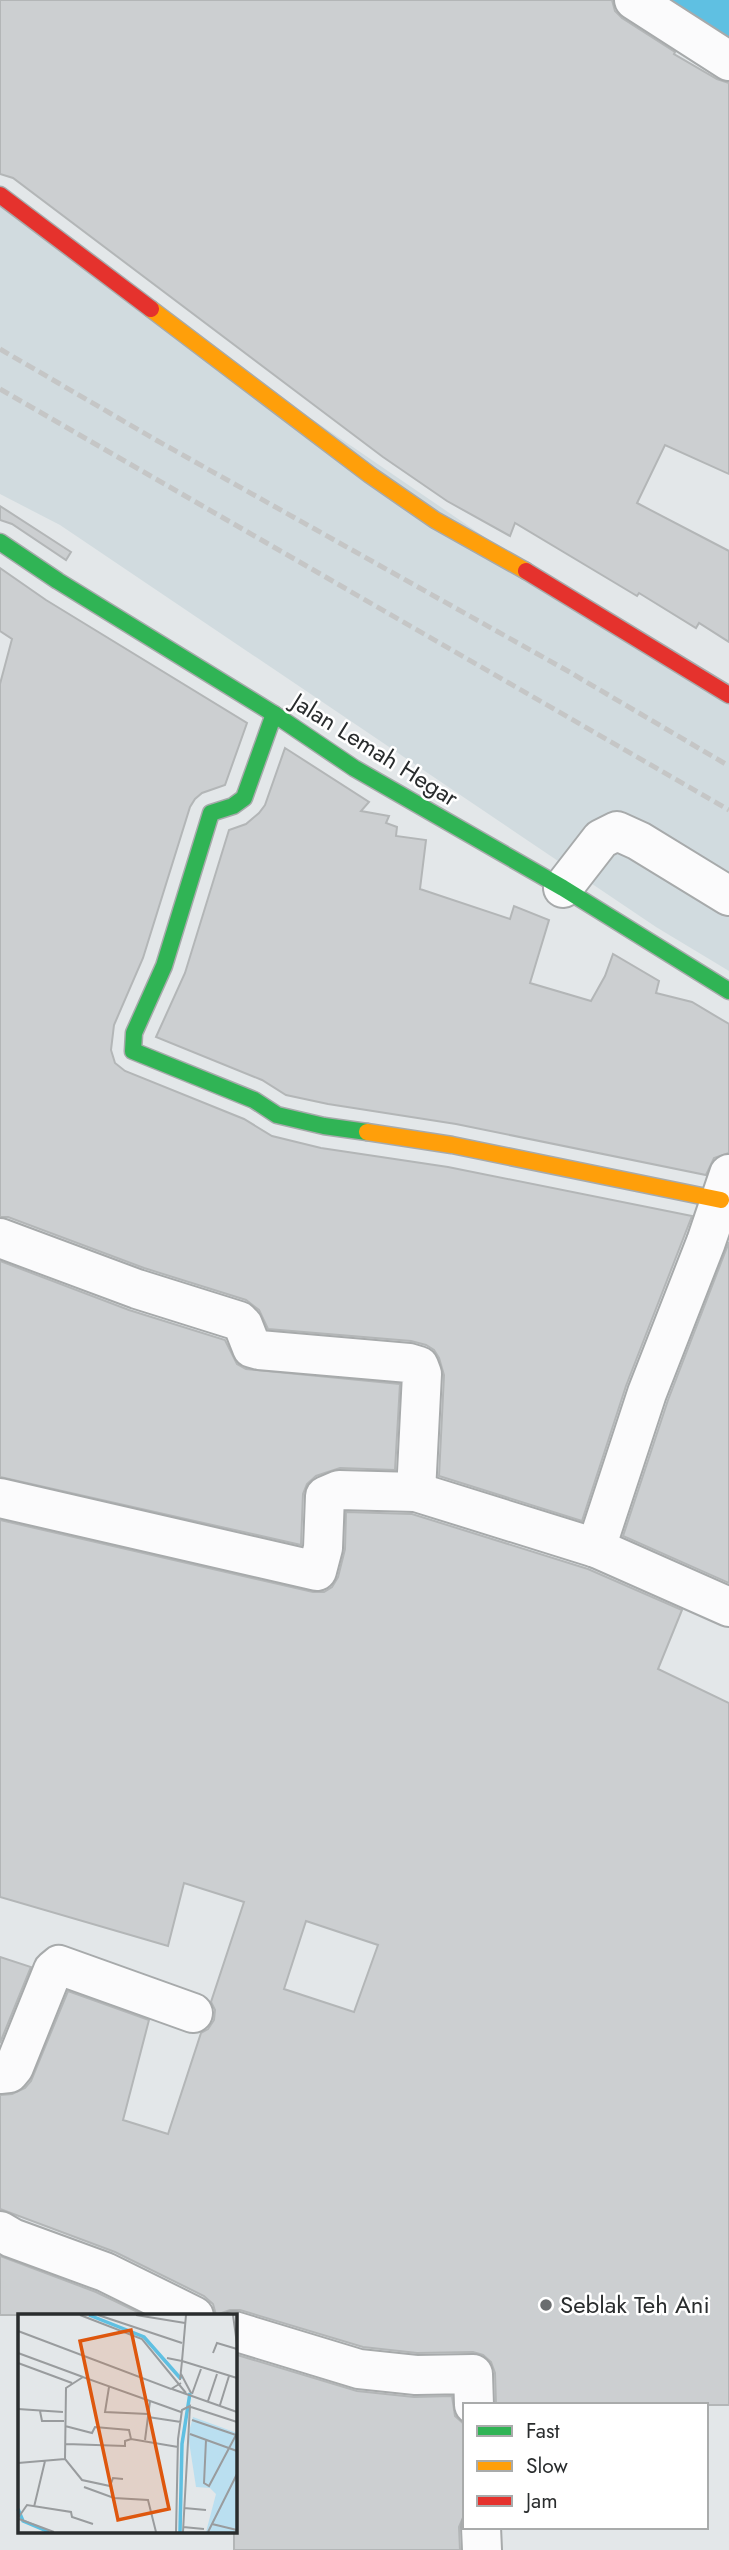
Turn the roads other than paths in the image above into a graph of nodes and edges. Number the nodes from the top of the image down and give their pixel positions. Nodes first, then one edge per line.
1 (634, 0) edge
2 (729, 61) edge
3 (0, 195) edge
4 (0, 542) edge
5 (729, 695) edge
6 (274, 714) junction
7 (564, 888) junction
8 (729, 895) edge
9 (729, 991) edge
10 (725, 1187) edge
11 (0, 1238) edge
12 (718, 1246) edge
13 (416, 1492) junction
14 (0, 1498) edge
15 (596, 1548) junction
16 (729, 1607) edge
17 (193, 2013) dead end
18 (0, 2074) edge
19 (0, 2231) edge
20 (192, 2314) edge
21 (236, 2332) edge
22 (474, 2403) edge
23 (481, 2529) edge
24 (482, 2550) edge

1 - 2 street
3 - 5 street
4 - 6 street, Jalan Lemah Hegar
6 - 7 street, Jalan Lemah Hegar
6 - 10 street
7 - 8 street
7 - 9 street, Jalan Lemah Hegar
10 - 12 street
11 - 13 street
12 - 15 street
13 - 14 street
13 - 15 street
15 - 16 street
17 - 18 street
19 - 20 street
21 - 22 street
23 - 24 street

